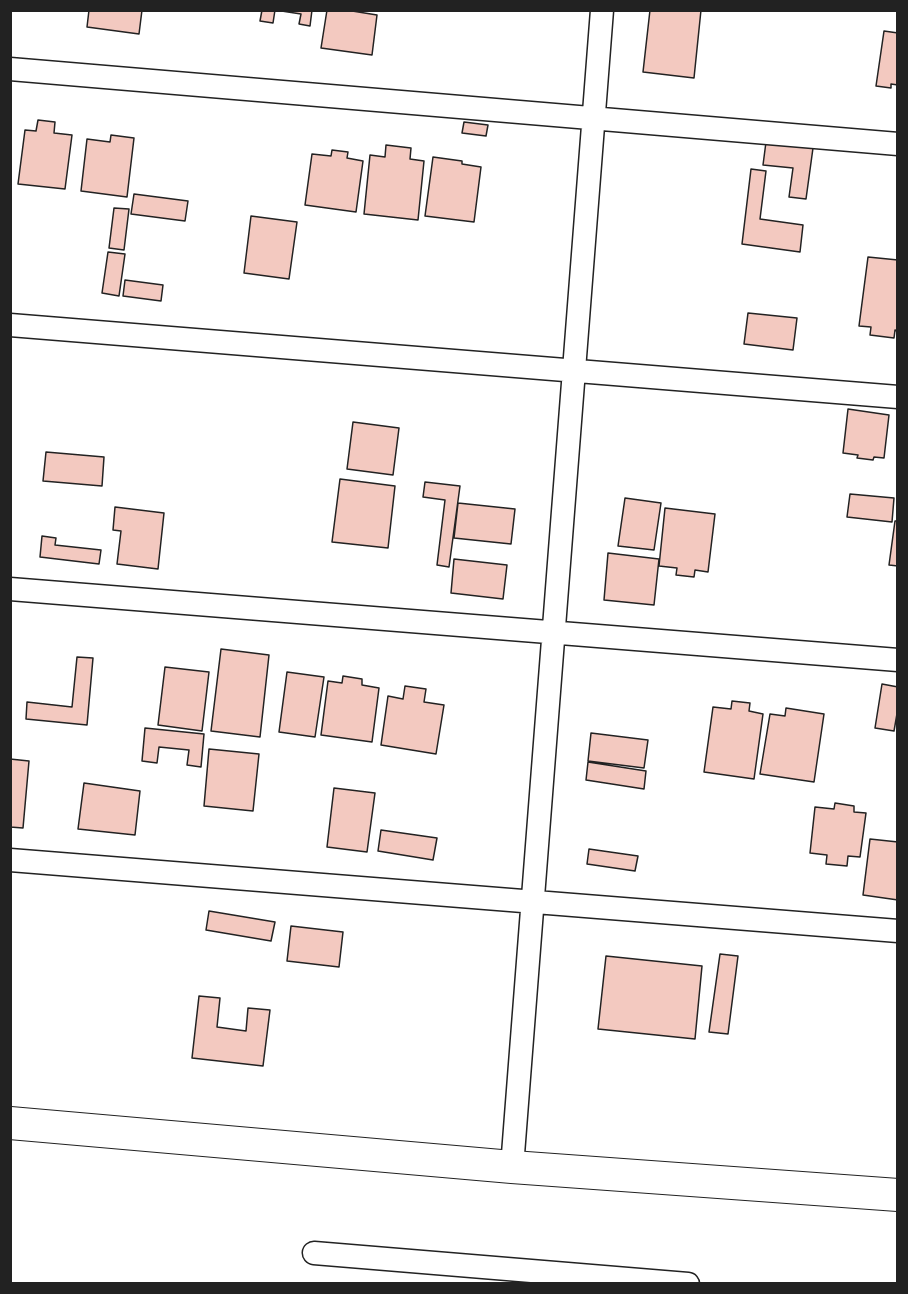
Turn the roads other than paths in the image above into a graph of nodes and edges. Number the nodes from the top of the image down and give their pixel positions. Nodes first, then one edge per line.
1 (602, 10) edge
2 (10, 69) edge
3 (594, 118) junction
4 (897, 144) edge
5 (10, 325) edge
6 (574, 371) junction
7 (897, 397) edge
8 (10, 589) edge
9 (554, 632) junction
10 (897, 660) edge
11 (10, 860) edge
12 (534, 902) junction
13 (897, 931) edge
14 (10, 1123) edge
15 (512, 1167) junction
16 (897, 1196) edge
17 (314, 1253) dead end
18 (688, 1284) edge

1 - 3 street
2 - 3 street
3 - 4 street
3 - 6 street
5 - 6 street
6 - 7 street
6 - 9 street
8 - 9 street
9 - 10 street
9 - 12 street
11 - 12 street
12 - 13 street
12 - 15 street
14 - 15 main road
15 - 16 main road
17 - 18 street

